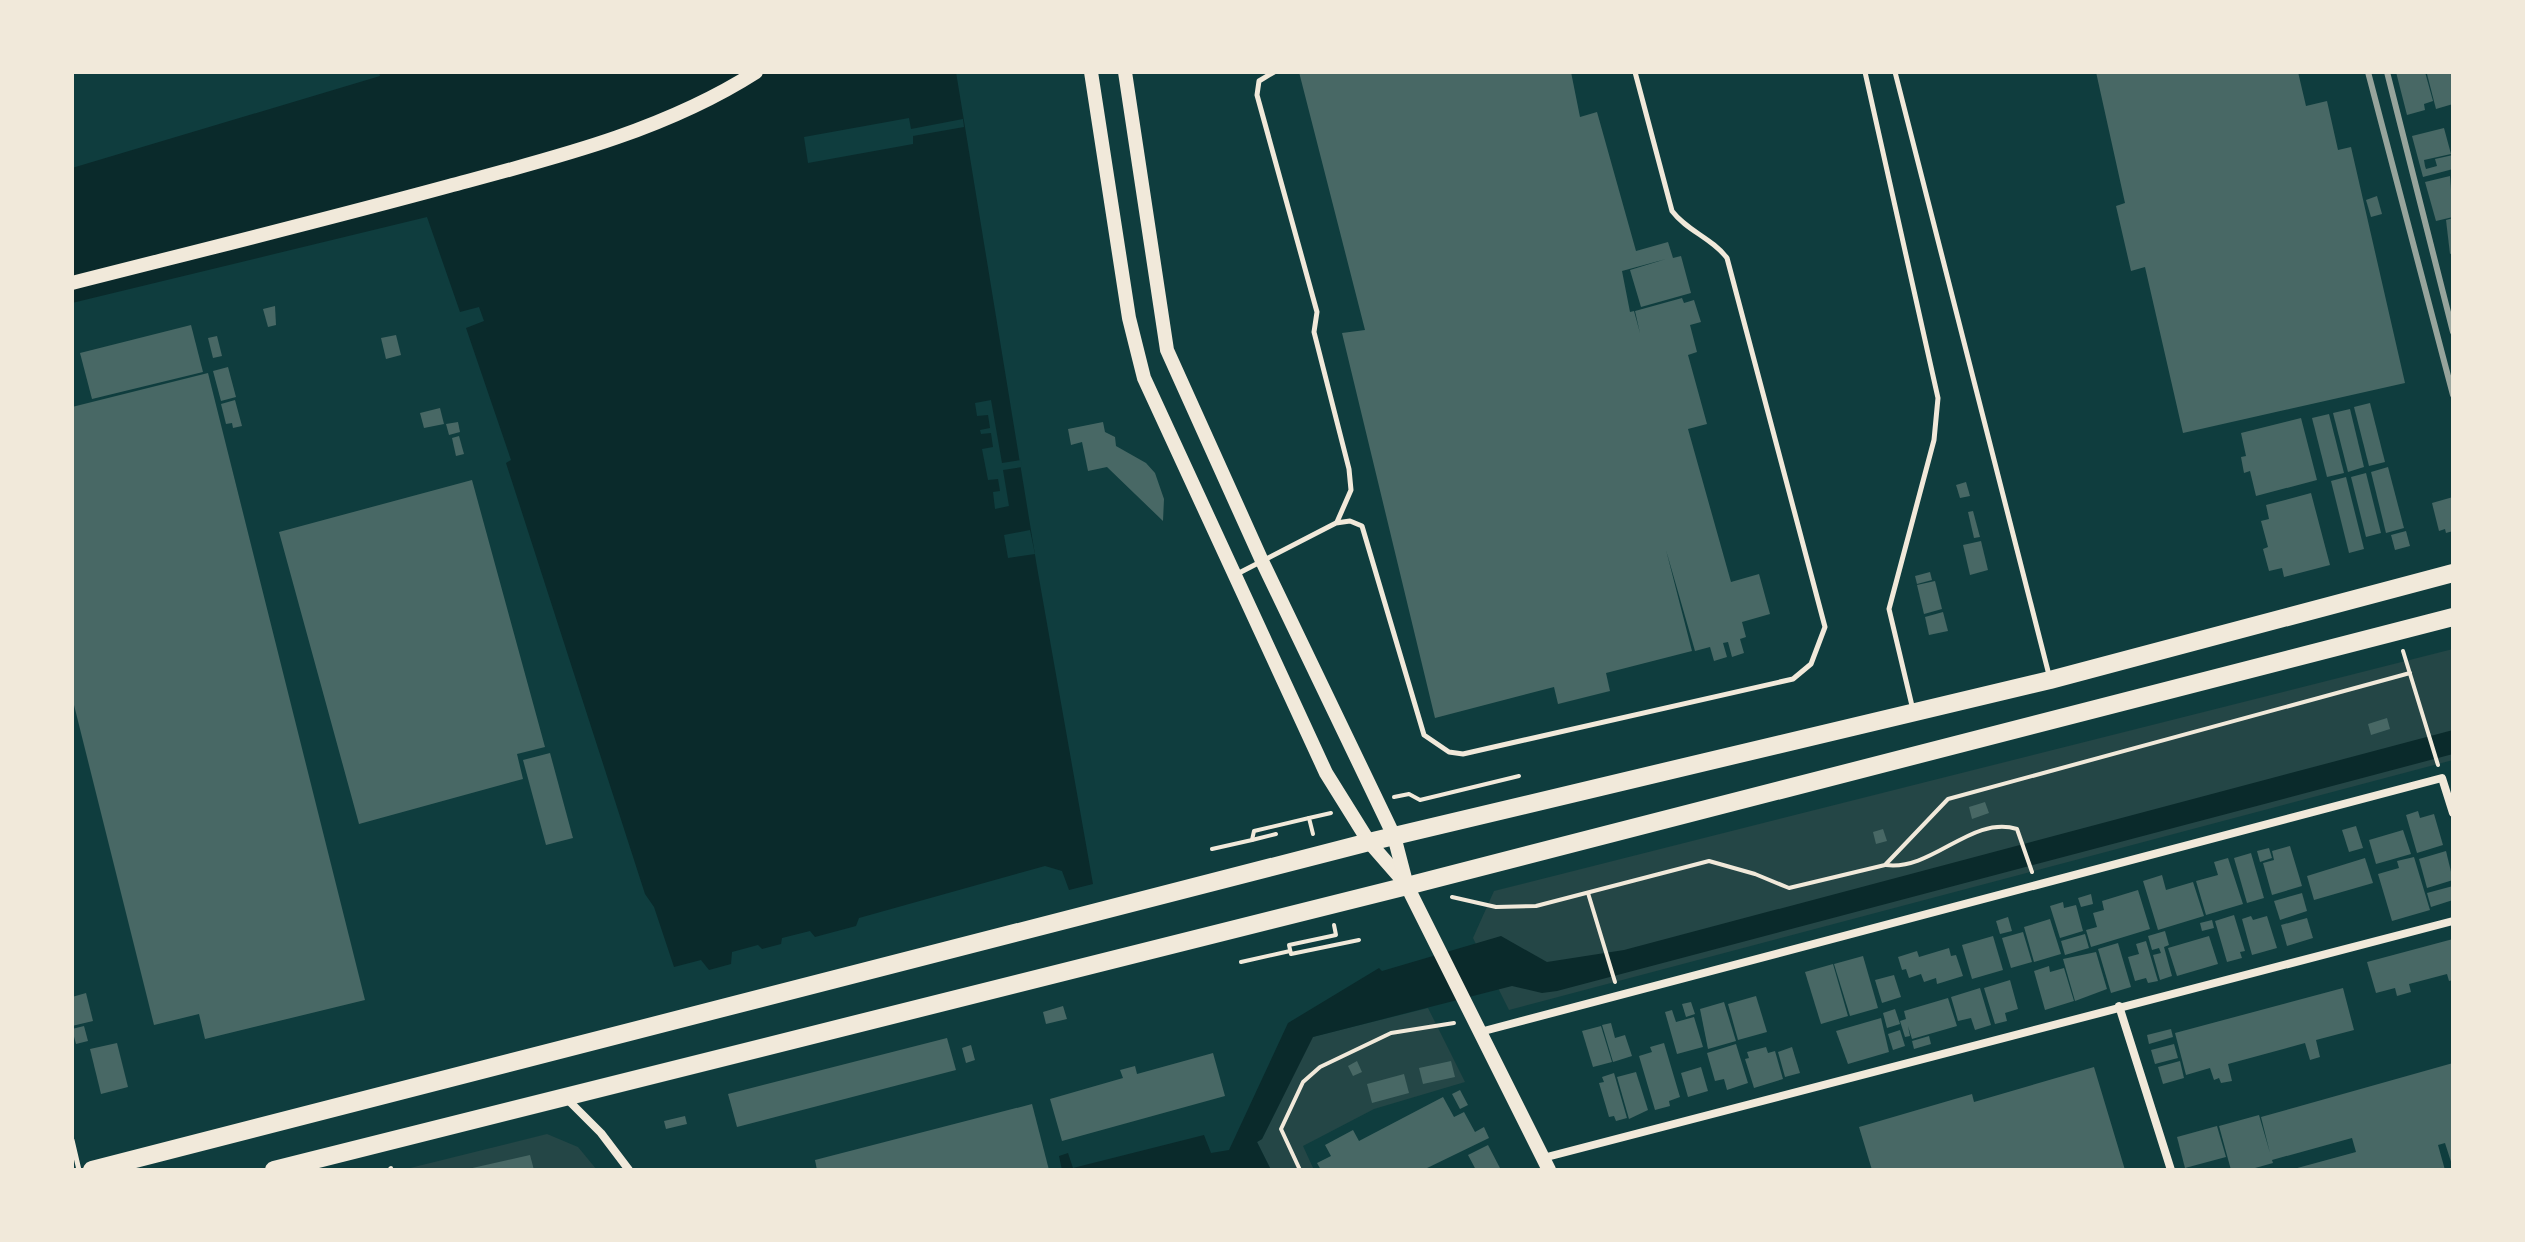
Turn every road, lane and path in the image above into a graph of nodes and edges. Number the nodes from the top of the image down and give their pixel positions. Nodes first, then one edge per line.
1 (756, 72) edge
2 (1091, 72) edge
3 (1125, 72) edge
4 (1274, 72) edge
5 (1635, 72) edge
6 (1865, 72) edge
7 (1895, 72) edge
8 (72, 283) edge
9 (1336, 523) junction
10 (1262, 561) junction
11 (2453, 573) edge
12 (1236, 575) junction
13 (2453, 617) edge
14 (2397, 631) junction
15 (2410, 673) junction
16 (2050, 680) junction
17 (1913, 711) junction
18 (2437, 761) dead end
19 (1519, 776) dead end
20 (1420, 800) dead end
21 (2453, 813) edge
22 (1309, 818) dead end
23 (1276, 834) dead end
24 (1394, 836) junction
25 (1252, 840) junction
26 (1369, 842) junction
27 (1212, 849) dead end
28 (1885, 865) junction
29 (2032, 870) dead end
30 (1407, 886) junction
31 (1588, 893) junction
32 (1452, 897) dead end
33 (2453, 921) edge
34 (1336, 935) dead end
35 (1359, 940) dead end
36 (1290, 951) junction
37 (1241, 962) dead end
38 (1614, 981) dead end
39 (2119, 1006) junction
40 (1477, 1026) junction
41 (565, 1097) junction
42 (72, 1140) edge
43 (1546, 1164) edge
44 (79, 1170) edge
45 (92, 1170) edge
46 (274, 1170) edge
47 (629, 1170) edge
48 (1300, 1170) edge
49 (2171, 1170) edge

1 - 8 street
2 - 12 street
3 - 10 street
4 - 9 lane
5 - 9 lane
6 - 17 lane
7 - 16 lane
9 - 10 lane
10 - 12 lane
10 - 24 street
11 - 16 main road
12 - 26 street
13 - 14 main road
14 - 15 path
14 - 30 main road
15 - 18 path
15 - 28 path
16 - 17 main road
17 - 24 main road
19 - 20 path
21 - 40 street
22 - 25 path
23 - 25 path
24 - 26 main road
24 - 30 street
25 - 27 path
26 - 30 street
26 - 45 main road
28 - 29 path
28 - 31 path
30 - 40 street
30 - 41 main road
31 - 32 path
31 - 38 path
33 - 39 street
34 - 36 path
35 - 36 path
36 - 37 path
39 - 43 street
39 - 49 street
40 - 43 street
40 - 48 path
41 - 46 main road
41 - 47 street
42 - 44 lane

